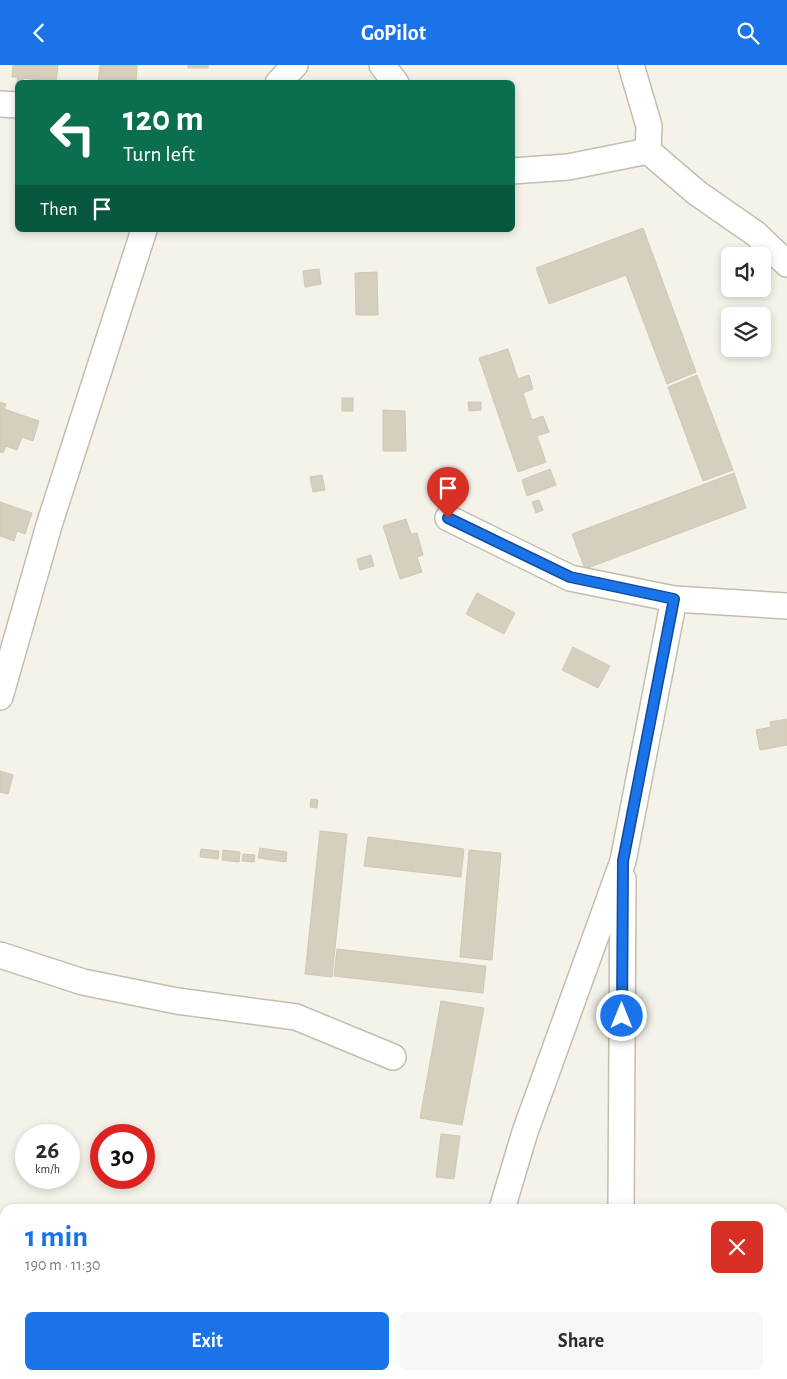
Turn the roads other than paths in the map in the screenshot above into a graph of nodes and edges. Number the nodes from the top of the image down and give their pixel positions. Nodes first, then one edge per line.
1 (295, 65) edge
2 (382, 65) edge
3 (631, 65) edge
4 (281, 80) edge
5 (394, 80) edge
6 (0, 104) edge
7 (15, 105) edge
8 (648, 151) junction
9 (515, 171) edge
10 (143, 232) edge
11 (787, 264) edge
12 (448, 518) dead end
13 (674, 599) junction
14 (787, 605) edge
15 (0, 697) edge
16 (623, 861) junction
17 (0, 955) edge
18 (392, 1057) dead end
19 (503, 1204) edge
20 (621, 1204) edge

1 - 4 street
2 - 5 street
3 - 8 street
6 - 7 street
8 - 9 street
8 - 11 street
10 - 15 street
12 - 13 street
13 - 14 street
13 - 16 street
16 - 19 street
16 - 20 street
17 - 18 street

